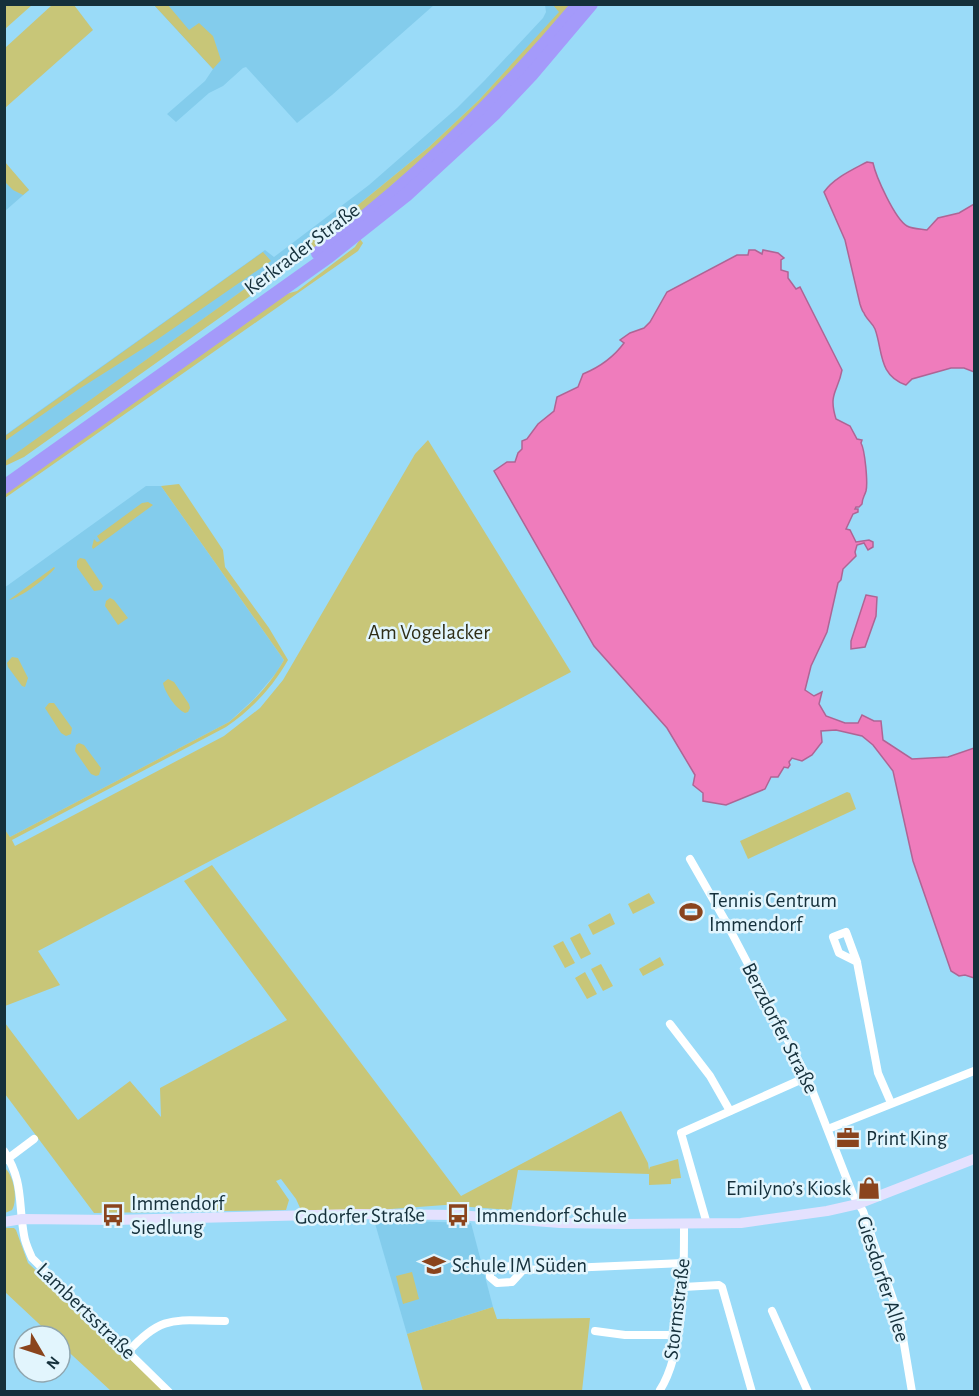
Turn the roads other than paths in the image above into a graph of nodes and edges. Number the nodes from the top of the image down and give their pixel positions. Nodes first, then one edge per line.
1 (579, 4) edge
2 (591, 4) edge
3 (4, 477) edge
4 (4, 487) edge
5 (690, 859) dead end
6 (857, 962) dead end
7 (670, 1024) dead end
8 (975, 1071) edge
9 (807, 1077) junction
10 (891, 1103) junction
11 (730, 1111) junction
12 (828, 1129) junction
13 (34, 1139) dead end
14 (6, 1157) edge
15 (975, 1159) edge
16 (858, 1204) junction
17 (22, 1219) junction
18 (4, 1222) edge
19 (684, 1224) junction
20 (707, 1224) junction
21 (684, 1263) junction
22 (523, 1270) dead end
23 (683, 1287) junction
24 (772, 1311) dead end
25 (225, 1321) dead end
26 (595, 1331) dead end
27 (677, 1335) junction
28 (128, 1352) junction
29 (660, 1390) edge
30 (169, 1392) edge
31 (752, 1392) edge
32 (808, 1392) edge
33 (912, 1392) edge

1 - 3 highway, Kerkrader Straße
2 - 4 highway, Kerkrader Straße
5 - 9 street, Berzdorfer Straße
6 - 10 street
7 - 11 street
8 - 10 street
9 - 11 street
9 - 12 street, Berzdorfer Straße
10 - 12 street
11 - 20 street
12 - 16 street, Berzdorfer Straße
13 - 14 street
14 - 17 street, Lambertsstraße
15 - 16 street, Godorfer Straße
16 - 20 street, Godorfer Straße
16 - 33 street, Giesdorfer Allee
17 - 18 street, Godorfer Straße
17 - 19 street, Godorfer Straße
17 - 28 street, Lambertsstraße
19 - 20 street, Godorfer Straße
19 - 21 street, Stormstraße
21 - 22 street
21 - 23 street, Stormstraße
23 - 27 street, Stormstraße
23 - 31 street
24 - 32 street
25 - 28 street
26 - 27 street
27 - 29 street, Stormstraße
28 - 30 street, Lambertsstraße

